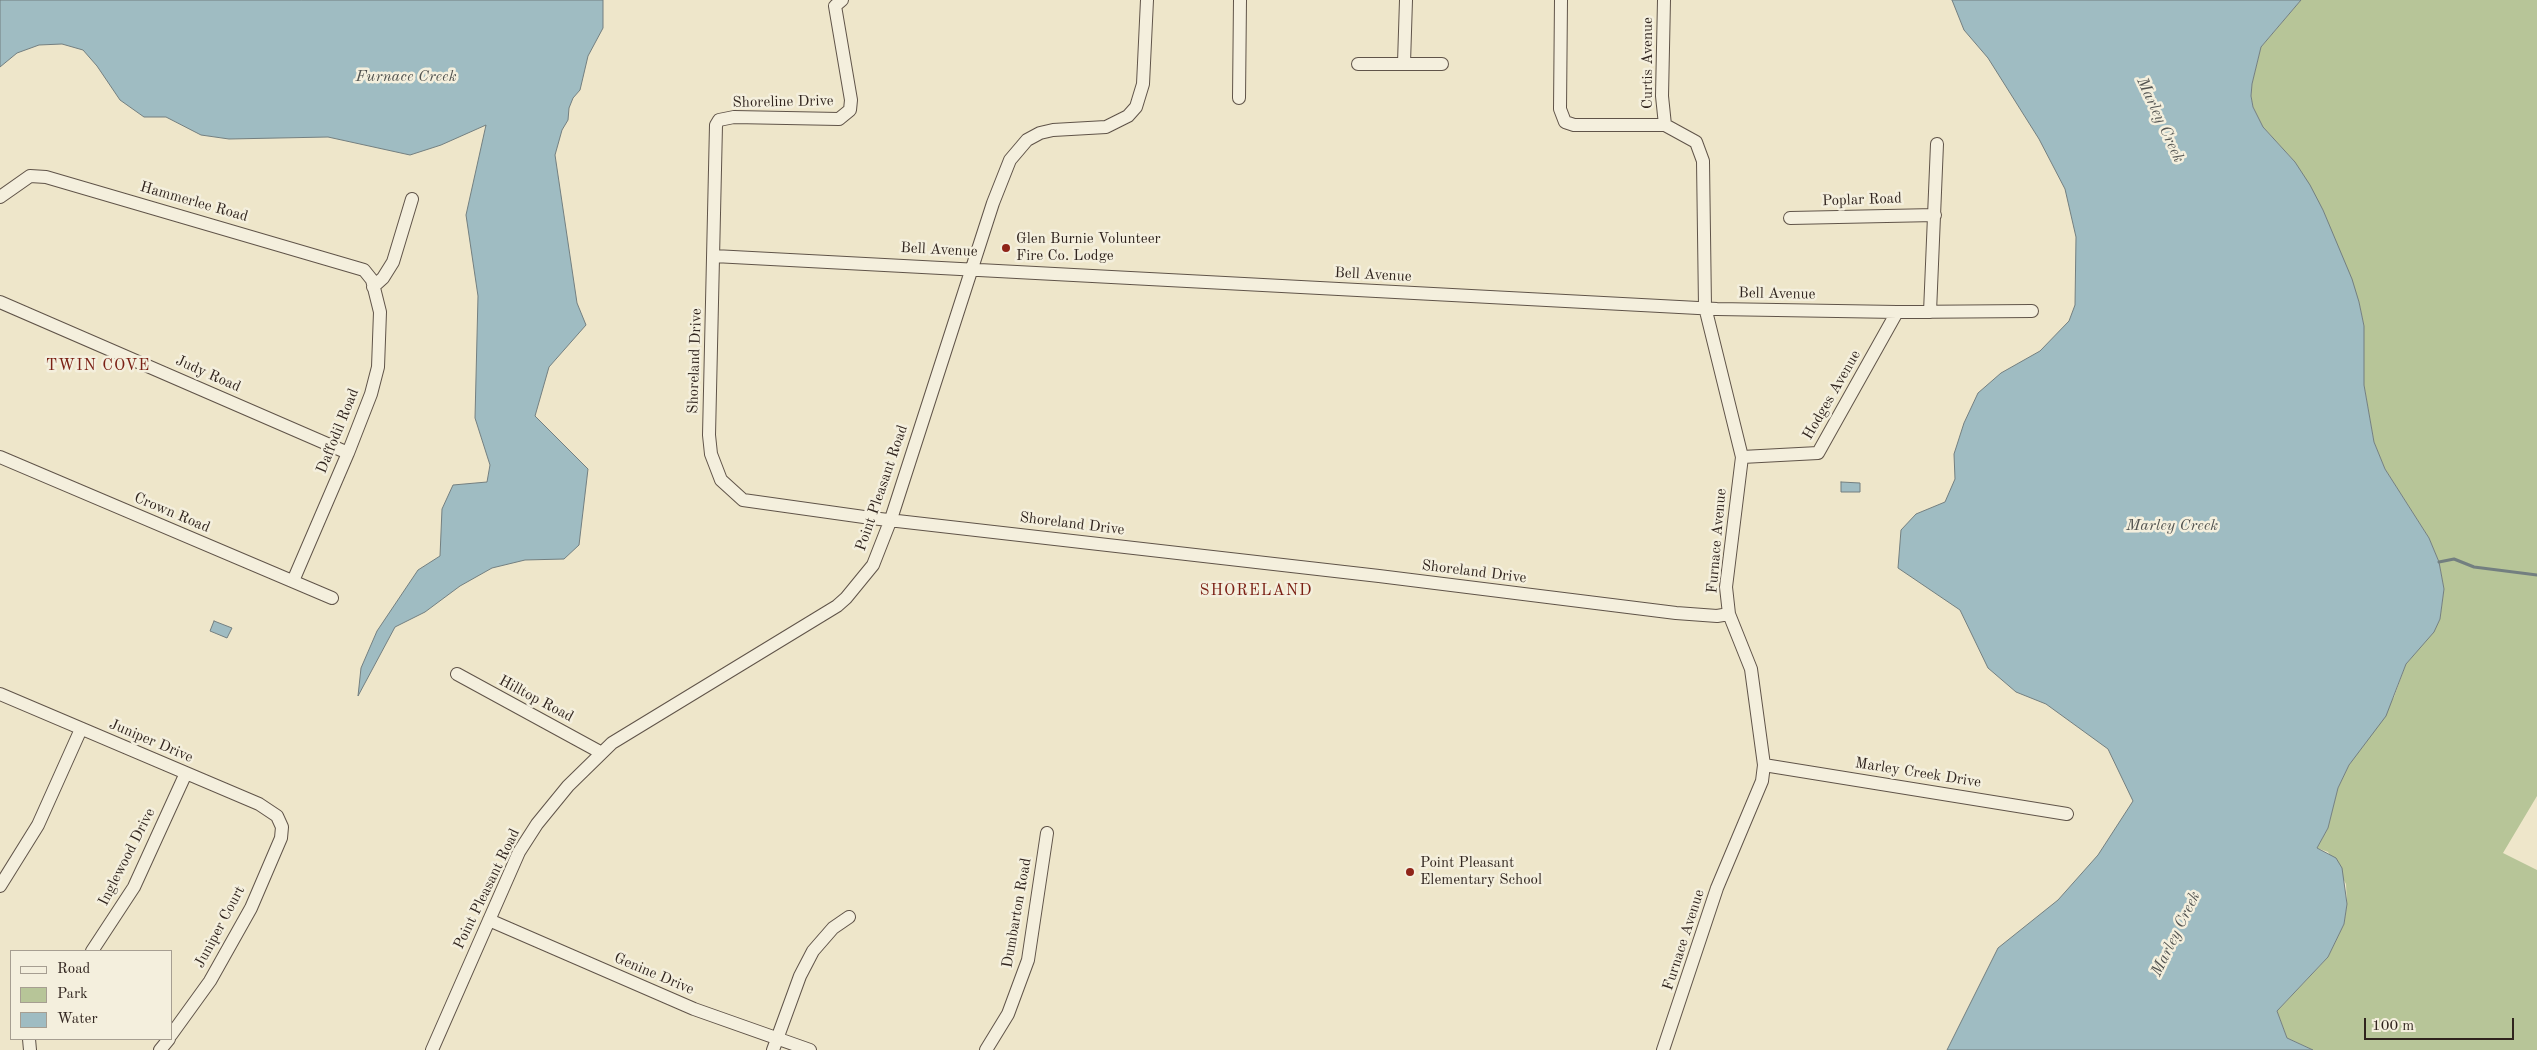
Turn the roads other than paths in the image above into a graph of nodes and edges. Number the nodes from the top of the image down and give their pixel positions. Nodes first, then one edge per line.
1 (842, 0) edge
2 (1147, 0) edge
3 (1240, 0) edge
4 (1406, 0) edge
5 (1561, 0) edge
6 (1664, 0) edge
7 (1404, 63) junction
8 (1358, 64) dead end
9 (1442, 64) dead end
10 (1239, 98) dead end
11 (1665, 125) junction
12 (1937, 144) dead end
13 (716, 178) joint
14 (0, 197) edge
15 (412, 199) dead end
16 (1935, 215) junction
17 (1790, 218) dead end
18 (714, 256) junction
19 (972, 268) junction
20 (374, 287) junction
21 (0, 302) edge
22 (1705, 307) junction
23 (2032, 311) dead end
24 (1897, 312) junction
25 (1930, 312) junction
26 (348, 453) junction
27 (1742, 457) junction
28 (0, 458) edge
29 (891, 520) junction
30 (293, 581) junction
31 (332, 598) dead end
32 (1729, 614) junction
33 (457, 674) dead end
34 (0, 694) edge
35 (81, 729) junction
36 (600, 752) junction
37 (1764, 765) junction
38 (186, 773) junction
39 (2067, 814) dead end
40 (282, 826) joint
41 (1047, 833) dead end
42 (0, 886) edge
43 (849, 917) dead end
44 (489, 920) junction
45 (93, 950) edge
46 (172, 1034) edge
47 (778, 1037) junction
48 (168, 1040) edge
49 (160, 1050) edge
50 (432, 1050) edge
51 (773, 1050) edge
52 (810, 1050) edge
53 (986, 1050) edge
54 (1663, 1050) edge

1 - 13 street, Shoreline Drive
2 - 19 street, Point Pleasant Road
3 - 10 street
4 - 7 street
5 - 11 street
6 - 11 street, Curtis Avenue
7 - 8 street
7 - 9 street
11 - 22 street, Furnace Avenue
12 - 16 street
13 - 18 street, Shoreland Drive
14 - 20 street, Hammerlee Road
15 - 20 street
16 - 17 street, Poplar Road
16 - 25 street
18 - 19 street, Bell Avenue
18 - 29 street, Shoreland Drive
19 - 22 street, Bell Avenue
19 - 29 street, Point Pleasant Road
20 - 26 street, Daffodil Road
21 - 26 street, Judy Road
22 - 24 street, Bell Avenue
22 - 27 street, Furnace Avenue
23 - 25 street, Bell Avenue
24 - 25 street, Bell Avenue
24 - 27 street, Hodges Avenue
26 - 30 street, Daffodil Road
27 - 32 street, Furnace Avenue
28 - 30 street, Crown Road
29 - 32 street, Shoreland Drive
29 - 36 street, Point Pleasant Road
30 - 31 street, Crown Road
32 - 37 street, Furnace Avenue
33 - 36 street, Hilltop Road
34 - 35 street, Juniper Drive
35 - 38 street, Juniper Drive
35 - 42 street
36 - 44 street, Point Pleasant Road
37 - 39 street, Marley Creek Drive
37 - 54 street, Furnace Avenue
38 - 40 street, Juniper Drive
38 - 45 street, Inglewood Drive
40 - 46 street, Juniper Court
41 - 53 street, Dumbarton Road
43 - 47 street
44 - 47 street, Genine Drive
44 - 50 street, Point Pleasant Road
47 - 51 street
47 - 52 street, Genine Drive
48 - 49 street

